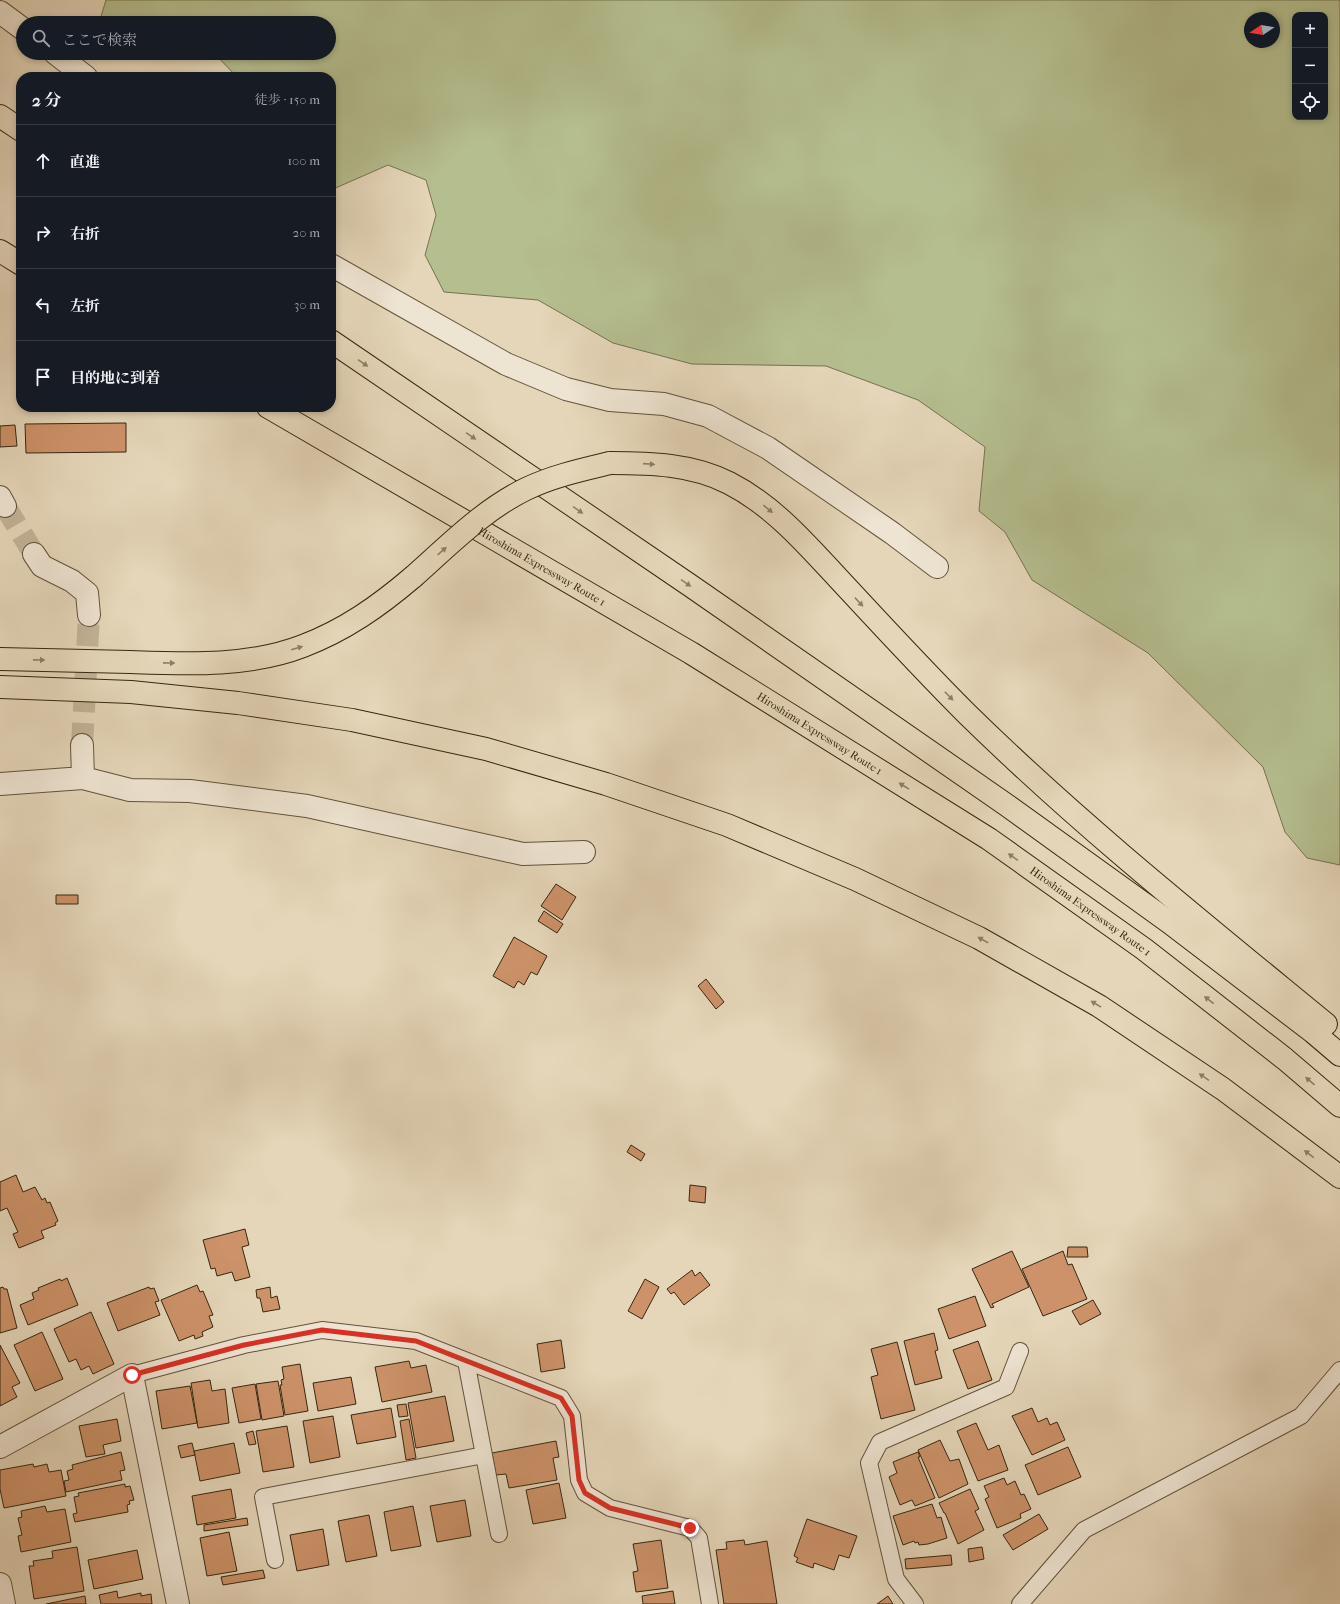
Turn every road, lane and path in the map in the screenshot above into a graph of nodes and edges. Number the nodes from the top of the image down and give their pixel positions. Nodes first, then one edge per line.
1 (0, 12) edge
2 (16, 24) edge
3 (63, 60) edge
4 (79, 72) edge
5 (0, 116) edge
6 (16, 127) edge
7 (0, 251) edge
8 (16, 261) edge
9 (336, 268) edge
10 (336, 344) edge
11 (277, 412) edge
12 (34, 554) tunnel mouth
13 (938, 567) dead end
14 (89, 615) tunnel mouth
15 (0, 659) edge
16 (0, 687) edge
17 (82, 745) tunnel mouth
18 (83, 778) junction
19 (0, 784) edge
20 (584, 852) dead end
21 (1340, 1036) edge
22 (1340, 1056) edge
23 (1340, 1106) edge
24 (1340, 1177) edge
25 (1020, 1351) dead end
26 (466, 1361) junction
27 (1340, 1370) edge
28 (132, 1375) junction
29 (0, 1447) edge
30 (484, 1455) junction
31 (499, 1534) dead end
32 (275, 1560) dead end
33 (0, 1584) edge
34 (4, 1604) edge
35 (178, 1604) edge
36 (710, 1604) edge
37 (915, 1604) edge
38 (1020, 1604) edge

1 - 2 street
3 - 4 street
5 - 6 highway
7 - 8 highway
9 - 13 street
10 -> 22 highway
23 -> 11 highway, Hiroshima Expressway Route 1
12 - 14 street
15 -> 21 highway, bridge
24 -> 16 highway
17 - 18 street
18 - 19 street
18 - 20 street
25 - 37 lane
26 - 28 lane
26 - 30 lane
26 - 36 lane
27 - 38 lane
28 - 29 street
28 - 35 street
30 - 31 lane
30 - 32 lane
33 - 34 street

